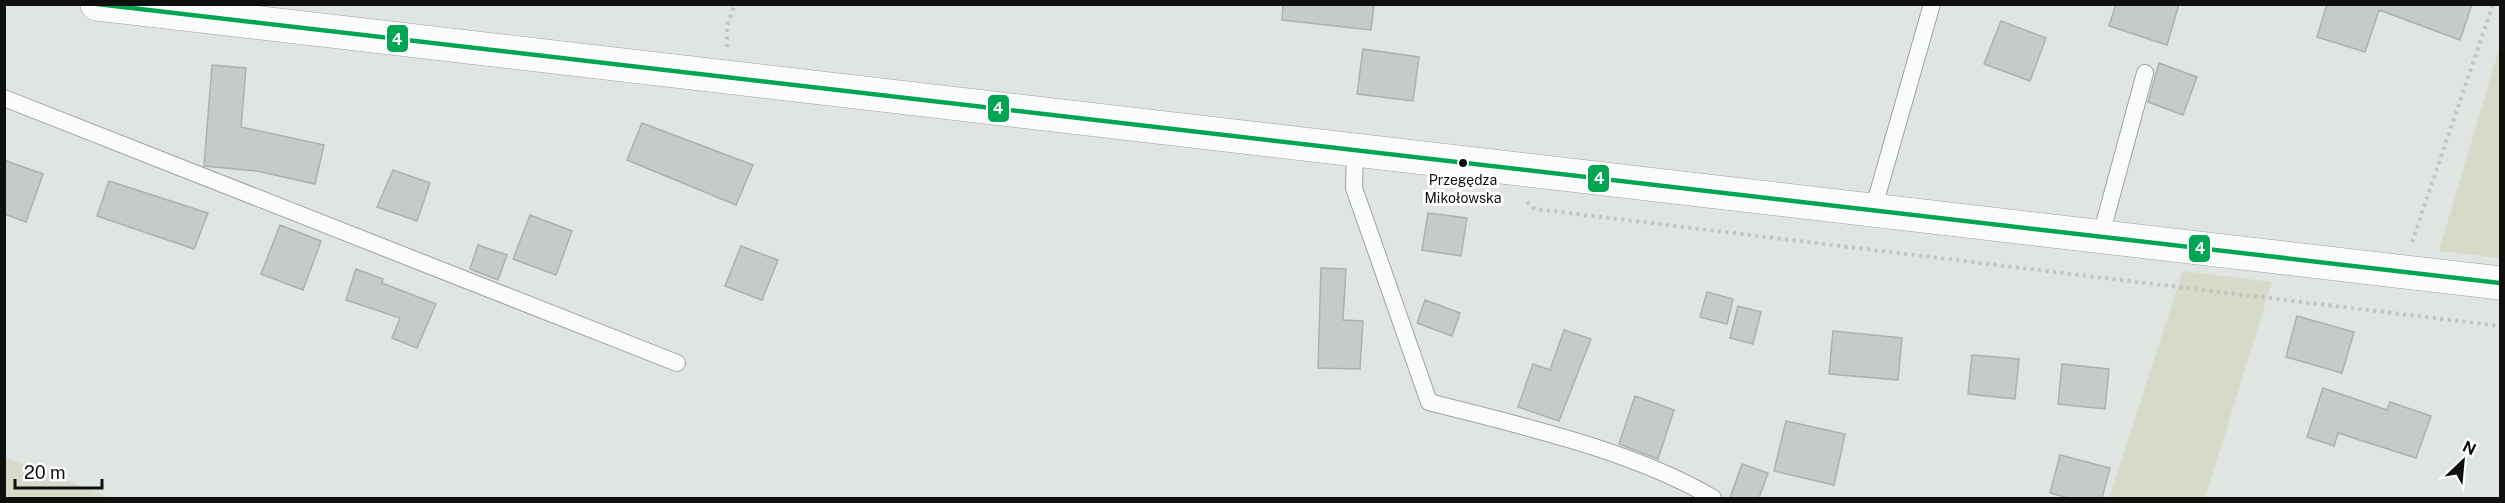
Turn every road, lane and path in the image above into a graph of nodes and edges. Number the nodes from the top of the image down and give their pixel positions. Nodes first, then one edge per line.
1 (97, 4) edge
2 (735, 4) edge
3 (1932, 4) edge
4 (2493, 4) edge
5 (2145, 73) dead end
6 (732, 78) junction
7 (4, 98) edge
8 (1355, 148) junction
9 (1498, 165) junction
10 (1872, 210) junction
11 (2100, 235) junction
12 (2402, 271) junction
13 (2500, 283) edge
14 (2500, 326) edge
15 (677, 363) dead end
16 (1713, 498) edge

1 - 6 main road
2 - 6 path
3 - 10 lane
4 - 12 path
5 - 11 lane
6 - 8 main road
7 - 15 lane
8 - 9 main road
8 - 16 lane
9 - 10 main road
9 - 14 path
10 - 11 main road
11 - 12 main road
12 - 13 main road

